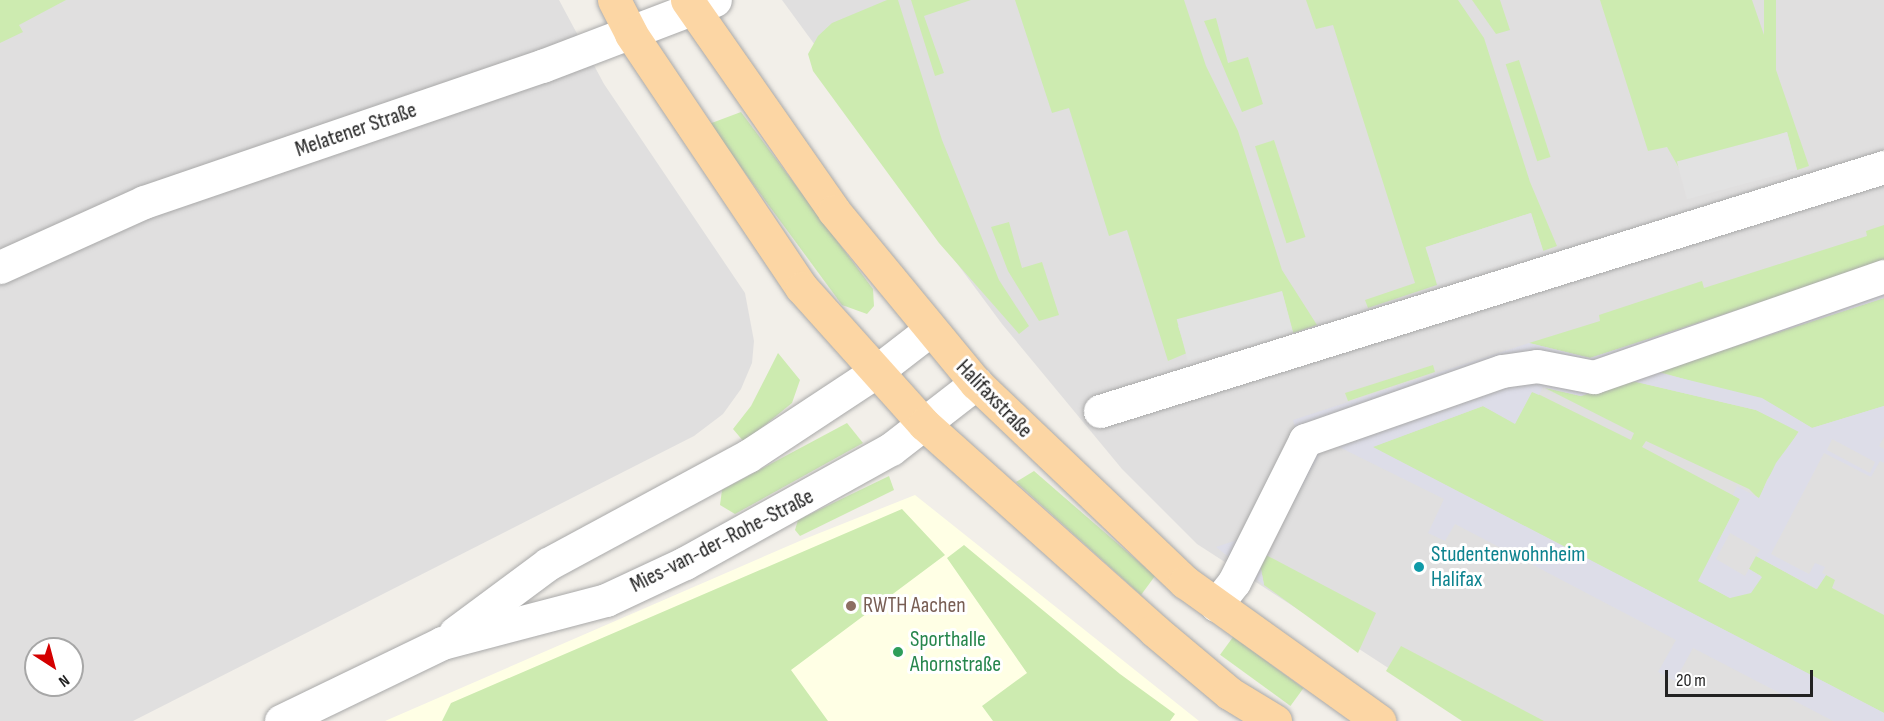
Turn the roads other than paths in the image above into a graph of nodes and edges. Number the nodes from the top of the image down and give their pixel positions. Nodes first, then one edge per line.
1 (614, 0) edge
2 (697, 3) edge
3 (631, 34) junction
4 (1884, 167) edge
5 (0, 267) edge
6 (1884, 276) edge
7 (930, 330) junction
8 (877, 371) junction
9 (976, 383) junction
10 (1100, 411) dead end
11 (924, 424) junction
12 (1216, 604) junction
13 (442, 643) junction
14 (281, 721) edge
15 (1275, 721) edge
16 (1379, 721) edge

1 - 3 main road
2 - 3 street, Melatener Straße
2 - 7 main road, Halifaxstraße
3 - 5 street, Melatener Straße
3 - 8 main road
4 - 10 street
6 - 12 street
7 - 8 street, Mies-van-der-Rohe-Straße
7 - 9 main road, Halifaxstraße
8 - 11 main road
8 - 13 street, Mies-van-der-Rohe-Straße
9 - 11 street, Mies-van-der-Rohe-Straße
9 - 12 main road, Halifaxstraße
11 - 13 street, Mies-van-der-Rohe-Straße
11 - 15 main road
12 - 16 main road, Halifaxstraße
13 - 14 street, Mies-van-der-Rohe-Straße

